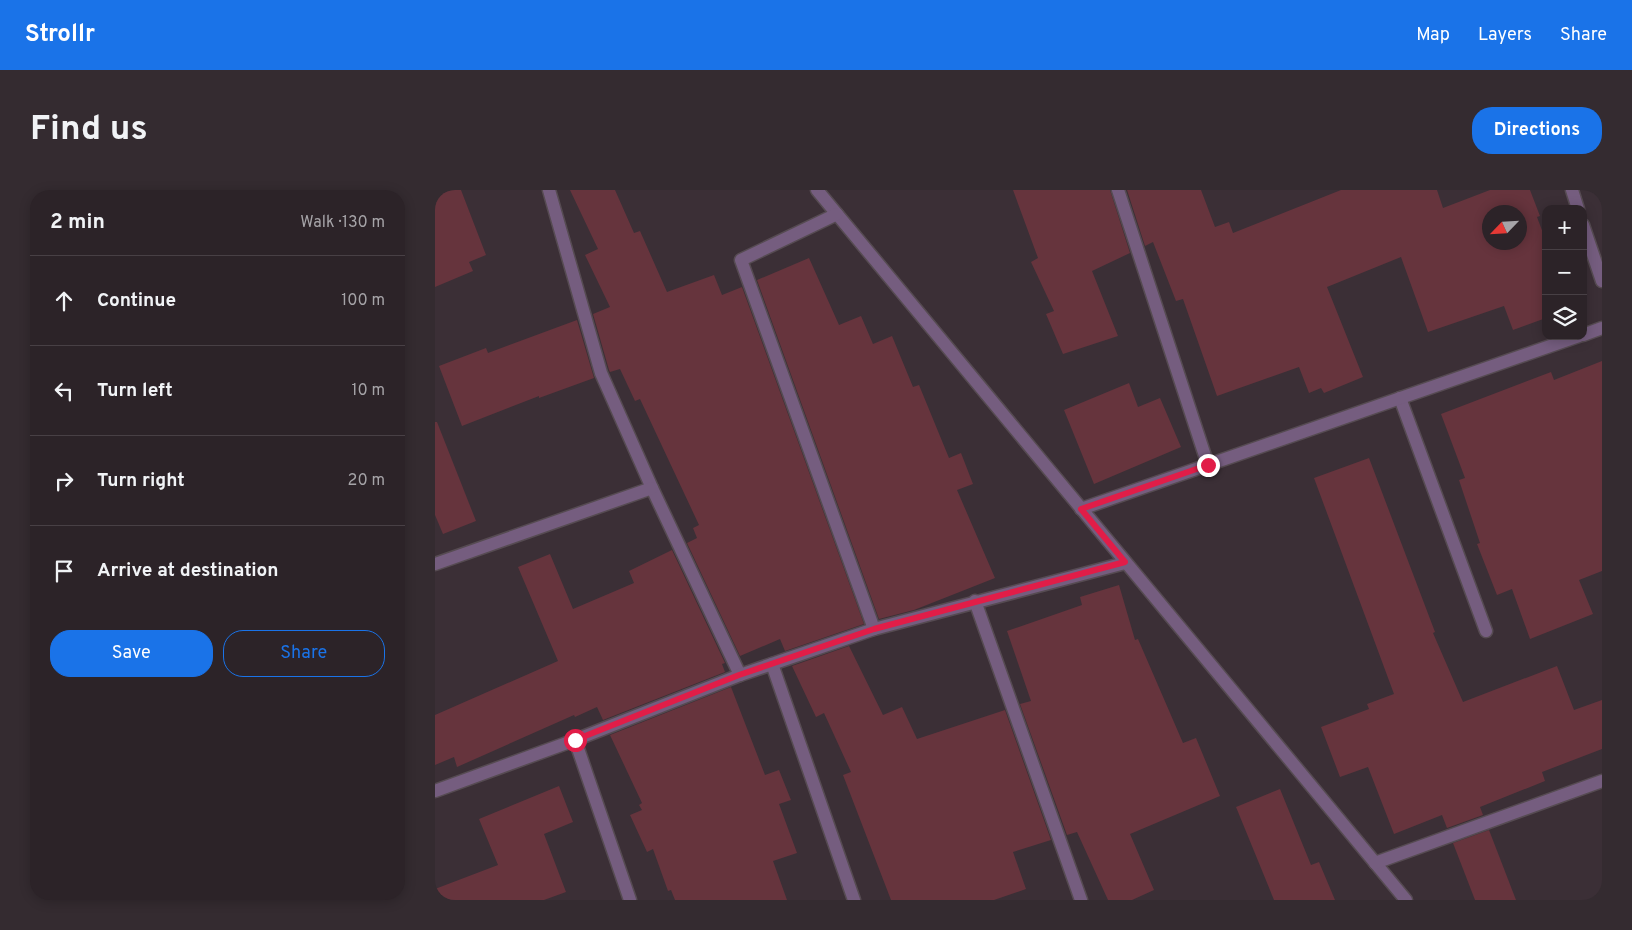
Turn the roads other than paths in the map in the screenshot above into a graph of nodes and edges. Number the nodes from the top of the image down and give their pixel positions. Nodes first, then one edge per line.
1 (549, 190) edge
2 (817, 190) edge
3 (1118, 190) edge
4 (1572, 190) edge
5 (1577, 205) edge
6 (837, 214) junction
7 (1587, 237) edge
8 (1602, 281) edge
9 (1602, 328) edge
10 (1587, 334) edge
11 (1567, 340) edge
12 (1400, 398) junction
13 (1208, 465) junction
14 (652, 488) junction
15 (1081, 509) junction
16 (1125, 562) junction
17 (435, 564) edge
18 (975, 602) junction
19 (874, 629) junction
20 (1486, 631) dead end
21 (772, 664) junction
22 (739, 675) junction
23 (575, 740) junction
24 (1602, 781) edge
25 (435, 791) edge
26 (1375, 863) junction
27 (629, 900) edge
28 (854, 900) edge
29 (1081, 900) edge
30 (1406, 900) edge

1 - 14 street
2 - 6 street
3 - 13 street
4 - 5 street
6 - 15 street
6 - 19 street
7 - 8 street
9 - 10 street
11 - 12 street
12 - 13 street
12 - 20 street
13 - 15 street
14 - 17 street
14 - 22 street
15 - 16 street
16 - 18 street
16 - 26 street
18 - 19 street
18 - 29 street
19 - 21 street
21 - 22 street
21 - 28 street
22 - 23 street
23 - 25 street
23 - 27 street
24 - 26 street
26 - 30 street

